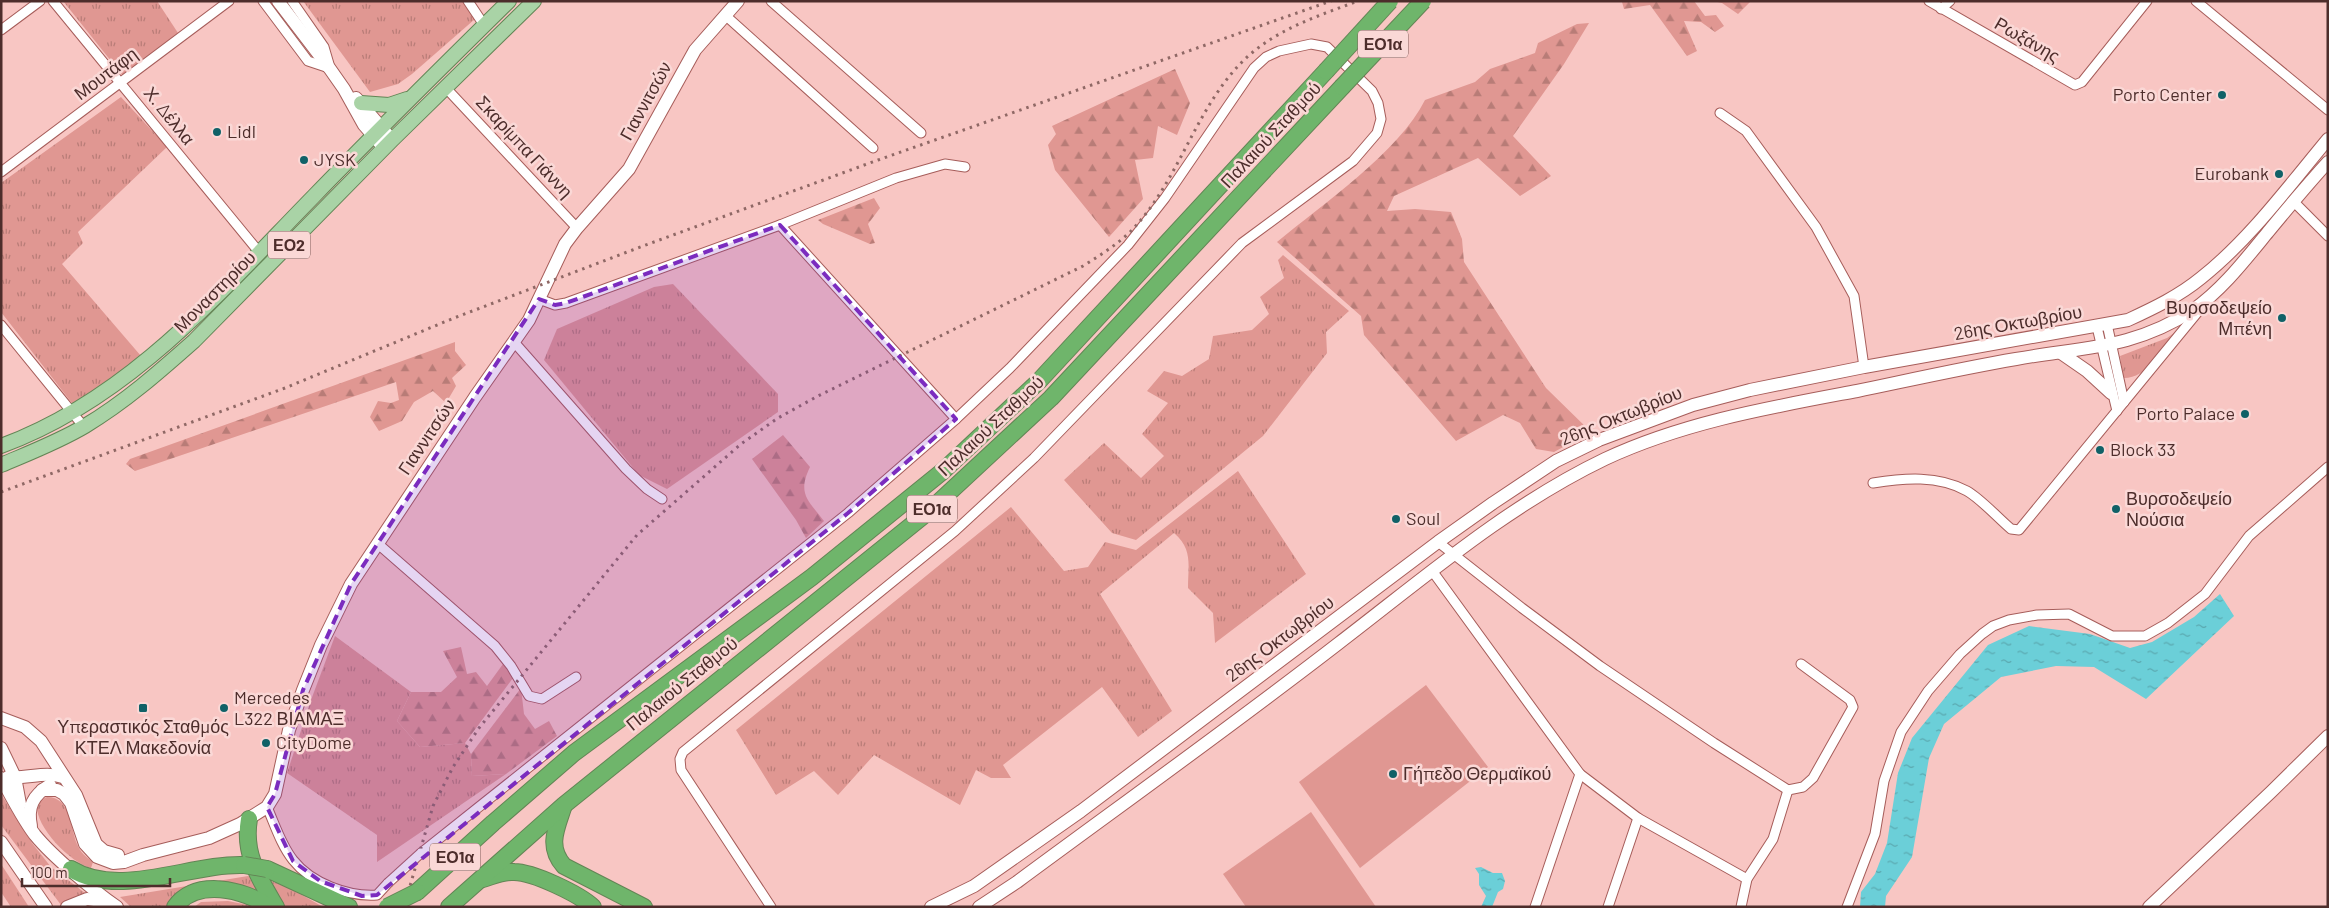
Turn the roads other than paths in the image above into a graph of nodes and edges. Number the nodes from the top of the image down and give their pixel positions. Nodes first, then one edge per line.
1 (40, 1) edge
2 (53, 1) edge
3 (230, 1) edge
4 (263, 1) edge
5 (278, 1) edge
6 (292, 1) edge
7 (468, 1) edge
8 (509, 1) edge
9 (534, 1) edge
10 (738, 1) edge
11 (771, 1) edge
12 (1390, 1) edge
13 (1423, 1) edge
14 (1929, 1) edge
15 (1950, 1) edge
16 (2147, 1) edge
17 (2196, 1) edge
18 (1941, 9) junction
19 (725, 15) junction
20 (484, 25) junction
21 (1, 30) edge
22 (330, 69) junction
23 (121, 84) junction
24 (446, 88) junction
25 (344, 89) junction
26 (416, 94) junction
27 (361, 103) junction
28 (2328, 110) edge
29 (1720, 113) dead end
30 (378, 132) junction
31 (921, 133) dead end
32 (2328, 140) edge
33 (388, 144) junction
34 (873, 148) dead end
35 (2328, 162) edge
36 (966, 167) dead end
37 (1, 172) edge
38 (2294, 201) junction
39 (780, 225) junction
40 (577, 228) junction
41 (2328, 236) edge
42 (259, 252) junction
43 (2212, 295) junction
44 (540, 299) junction
45 (1, 325) edge
46 (2102, 326) junction
47 (514, 342) junction
48 (2106, 346) junction
49 (2061, 353) junction
50 (1864, 367) junction
51 (2112, 393) junction
52 (2124, 402) junction
53 (2117, 411) junction
54 (74, 413) junction
55 (956, 419) junction
56 (84, 426) junction
57 (1, 446) edge
58 (1, 465) edge
59 (2328, 467) edge
60 (1873, 483) dead end
61 (662, 499) dead end
62 (1438, 542) junction
63 (377, 543) junction
64 (1454, 554) junction
65 (1433, 572) junction
66 (1801, 664) dead end
67 (576, 677) dead end
68 (1, 718) edge
69 (2328, 736) edge
70 (1, 748) edge
71 (1, 774) edge
72 (1580, 774) junction
73 (15, 777) junction
74 (63, 777) junction
75 (1, 778) edge
76 (42, 790) junction
77 (1788, 790) junction
78 (564, 805) junction
79 (267, 807) junction
80 (23, 816) junction
81 (1638, 818) junction
82 (250, 819) junction
83 (33, 831) junction
84 (1, 842) edge
85 (143, 854) junction
86 (71, 869) junction
87 (1747, 879) junction
88 (129, 880) junction
89 (476, 882) junction
90 (417, 892) junction
91 (93, 896) junction
92 (115, 906) edge
93 (46, 907) edge
94 (67, 907) edge
95 (175, 907) edge
96 (269, 907) edge
97 (276, 907) edge
98 (349, 907) edge
99 (387, 907) edge
100 (402, 907) edge
101 (449, 907) edge
102 (592, 907) edge
103 (644, 907) edge
104 (771, 907) edge
105 (931, 907) edge
106 (979, 907) edge
107 (1535, 907) edge
108 (1608, 907) edge
109 (1741, 907) edge
110 (1847, 907) edge
111 (2149, 907) edge

1 - 21 street
2 - 23 street, Χ. Δέλλα
3 - 23 street, Μουτάφη
4 - 22 street
5 - 22 main road
6 - 22 street
7 - 20 street
8 - 20 main road, Μοναστηρίου / ΕΟ2
9 - 24 main road, Μοναστηρίου / ΕΟ2
10 - 19 main road, Γιαννιτσών
11 - 31 street
12 - 90 highway, Παλαιού Σταθμού / ΕΟ1α, bridge
13 - 78 highway, Παλαιού Σταθμού / ΕΟ1α, bridge
14 - 18 street, Ρωξάνης
15 - 18 street
16 - 18 street, Ρωξάνης
17 - 28 street
19 - 34 street
19 - 40 main road, Γιαννιτσών
20 - 26 main road, Μοναστηρίου / ΕΟ2
22 - 25 main road
23 - 37 street, Μουτάφη
23 - 42 street, Χ. Δέλλα
24 - 33 main road, Μοναστηρίου / ΕΟ2
24 - 40 street, Σκαρίμπα Γιάννη
25 - 27 main road
25 - 30 main road
26 - 27 main road
26 - 30 main road, Μοναστηρίου / ΕΟ2
27 - 30 main road
29 - 50 street
30 - 33 main road
30 - 42 main road, Μοναστηρίου / ΕΟ2
32 - 46 main road, 26ης Οκτωβρίου
33 - 56 main road, Μοναστηρίου / ΕΟ2
35 - 38 main road, 26ης Οκτωβρίου
36 - 39 street
38 - 41 street
38 - 43 main road, 26ης Οκτωβρίου
39 - 44 street
39 - 55 street
40 - 44 main road, Γιαννιτσών
42 - 54 main road, Μοναστηρίου / ΕΟ2
43 - 48 main road, 26ης Οκτωβρίου
43 - 52 street
44 - 47 main road, Γιαννιτσών
45 - 54 street
46 - 48 street
46 - 50 main road, 26ης Οκτωβρίου
47 - 61 street
47 - 63 main road, Γιαννιτσών
48 - 49 main road, 26ης Οκτωβρίου
48 - 51 street
48 - 52 street
49 - 51 main road
49 - 64 main road, 26ης Οκτωβρίου
50 - 62 main road, 26ης Οκτωβρίου
51 - 53 street
52 - 53 street
53 - 60 street
54 - 56 street
54 - 57 main road, Μοναστηρίου / ΕΟ2
55 - 79 street, bridge
55 - 104 street
56 - 58 main road, Μοναστηρίου / ΕΟ2
59 - 110 street
62 - 64 street
62 - 105 main road, 26ης Οκτωβρίου
63 - 67 street
63 - 79 main road, Γιαννιτσών
64 - 65 main road, 26ης Οκτωβρίου
64 - 77 street
65 - 72 street
65 - 106 main road, 26ης Οκτωβρίου
66 - 77 street
68 - 74 main road, Γιαννιτσών
69 - 111 main road
70 - 73 main road
71 - 73 main road
72 - 81 street
72 - 107 street
73 - 74 main road
73 - 80 main road
74 - 76 main road
74 - 85 main road, Γιαννιτσών
75 - 80 main road
76 - 83 main road
76 - 85 main road, Γιαννιτσών
77 - 87 street
78 - 89 highway, Παλαιού Σταθμού / ΕΟ1α
78 - 103 highway
79 - 82 main road, Γιαννιτσών
80 - 83 main road
81 - 87 street
81 - 108 street
82 - 85 main road, Γιαννιτσών
82 - 97 highway
83 - 86 main road
84 - 93 main road
86 - 88 highway
86 - 91 main road
87 - 109 street
88 - 91 highway
88 - 98 highway, bridge
89 - 101 highway, Παλαιού Σταθμού / ΕΟ1α
89 - 102 highway
90 - 99 highway, bridge
90 - 100 highway, ΕΟ1α, bridge
91 - 92 main road
91 - 94 main road
95 - 96 highway

